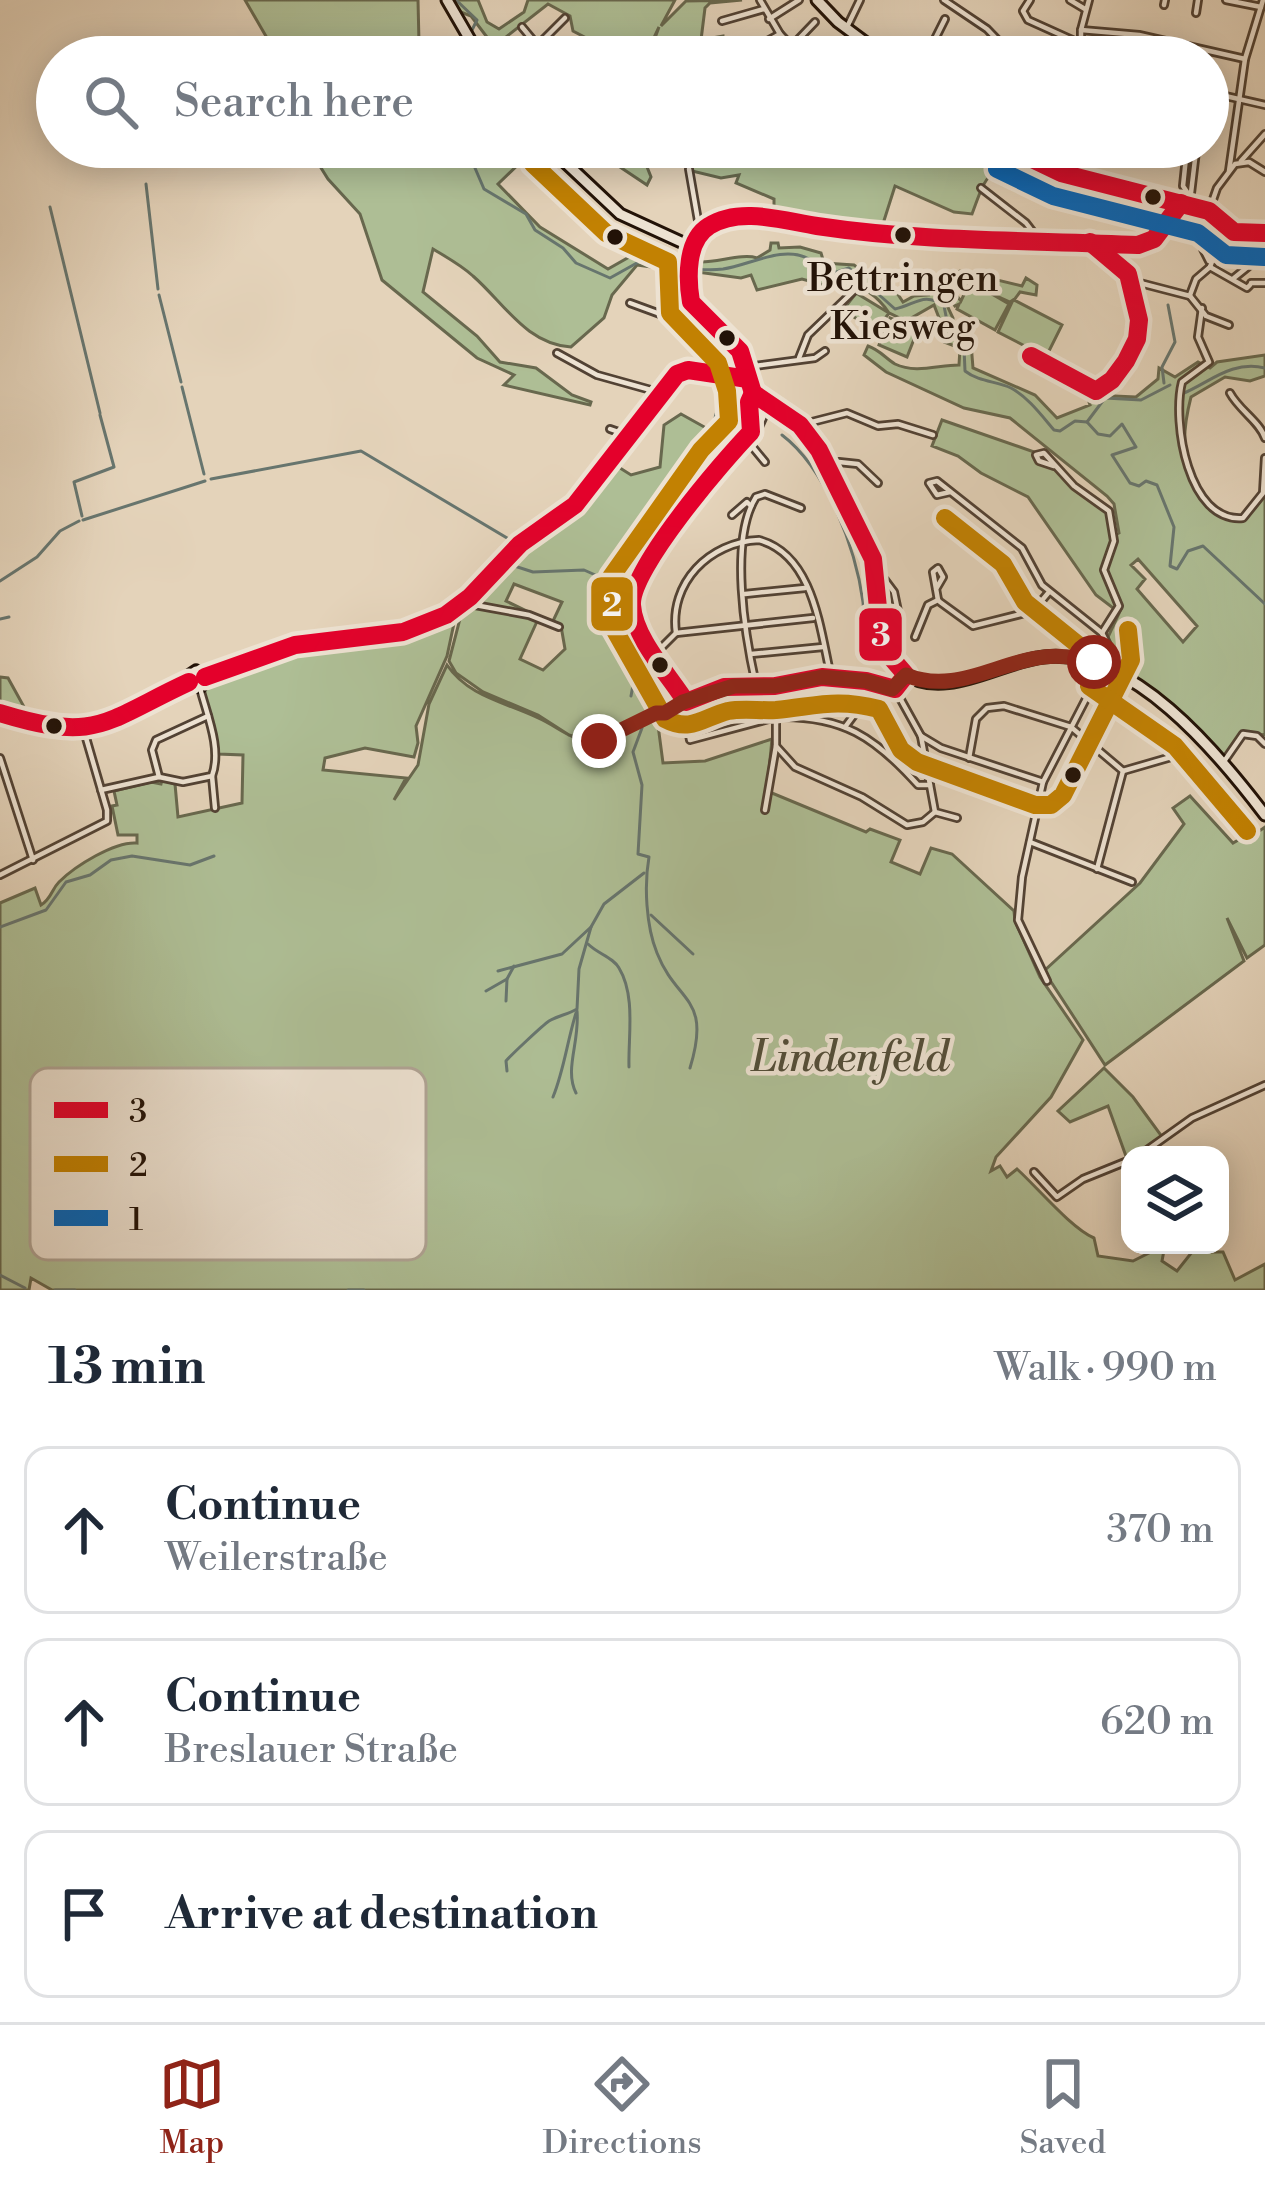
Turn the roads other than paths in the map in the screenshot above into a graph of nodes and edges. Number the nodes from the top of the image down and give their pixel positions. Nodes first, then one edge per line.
1 (447, 0) edge
2 (760, 0) edge
3 (799, 0) edge
4 (817, 0) edge
5 (860, 0) edge
6 (944, 0) edge
7 (1030, 0) edge
8 (1070, 0) edge
9 (1089, 0) edge
10 (1198, 0) edge
11 (1226, 0) edge
12 (1240, 1) edge
13 (1262, 3) edge
14 (1085, 8) junction
15 (764, 9) junction
16 (1196, 13) dead end
17 (565, 18) dead end
18 (769, 19) junction
19 (945, 19) dead end
20 (722, 21) dead end
21 (815, 22) dead end
22 (522, 27) dead end
23 (846, 29) junction
24 (1081, 30) junction
25 (780, 34) joint
26 (468, 36) edge
27 (530, 36) edge
28 (548, 36) edge
29 (777, 36) edge
30 (802, 36) edge
31 (857, 36) edge
32 (936, 36) edge
33 (992, 36) edge
34 (1063, 36) edge
35 (1080, 36) edge
36 (1147, 36) edge
37 (1229, 55) edge
38 (1245, 59) junction
39 (1229, 97) edge
40 (1237, 99) junction
41 (1264, 105) edge
42 (1265, 134) edge
43 (1241, 161) junction
44 (571, 168) edge
45 (1050, 168) edge
46 (1087, 168) edge
47 (1185, 168) edge
48 (1193, 168) edge
49 (689, 170) dead end
50 (1229, 171) junction
51 (1265, 172) edge
52 (1085, 178) junction
53 (981, 188) dead end
54 (1186, 204) junction
55 (1209, 211) junction
56 (700, 232) junction
57 (1265, 233) edge
58 (1223, 234) junction
59 (1039, 240) junction
60 (1090, 242) junction
61 (1231, 244) dead end
62 (692, 247) junction
63 (1265, 253) edge
64 (1210, 264) junction
65 (1128, 274) junction
66 (1234, 278) junction
67 (1265, 283) edge
68 (857, 287) dead end
69 (1190, 296) junction
70 (691, 302) junction
71 (630, 303) dead end
72 (1202, 308) junction
73 (1229, 326) dead end
74 (825, 351) dead end
75 (557, 353) dead end
76 (1031, 356) dead end
77 (799, 358) junction
78 (747, 373) junction
79 (663, 393) junction
80 (1230, 393) dead end
81 (751, 396) junction
82 (800, 425) junction
83 (610, 429) dead end
84 (933, 435) dead end
85 (629, 436) junction
86 (1265, 438) edge
87 (1265, 458) edge
88 (765, 462) dead end
89 (839, 462) dead end
90 (1054, 466) dead end
91 (878, 483) dead end
92 (950, 492) dead end
93 (751, 506) junction
94 (801, 508) dead end
95 (732, 515) dead end
96 (742, 542) junction
97 (877, 580) junction
98 (807, 588) junction
99 (936, 589) dead end
100 (1049, 592) junction
101 (745, 594) junction
102 (938, 600) junction
103 (464, 603) junction
104 (899, 616) dead end
105 (816, 618) junction
106 (748, 623) junction
107 (559, 627) dead end
108 (676, 633) junction
109 (1102, 633) junction
110 (915, 637) dead end
111 (824, 646) junction
112 (656, 653) junction
113 (751, 654) junction
114 (1103, 666) junction
115 (906, 675) junction
116 (831, 677) junction
117 (198, 682) junction
118 (756, 685) junction
119 (775, 686) junction
120 (895, 689) junction
121 (683, 702) junction
122 (863, 703) dead end
123 (0, 713) edge
124 (208, 716) junction
125 (776, 717) junction
126 (845, 727) junction
127 (1071, 727) junction
128 (84, 731) junction
129 (921, 736) junction
130 (599, 741) dead end
131 (1265, 744) edge
132 (776, 746) junction
133 (1185, 754) dead end
134 (0, 758) edge
135 (969, 758) junction
136 (1222, 765) junction
137 (1123, 770) junction
138 (212, 776) junction
139 (159, 777) junction
140 (1043, 782) junction
141 (930, 785) junction
142 (101, 790) junction
143 (214, 808) dead end
144 (765, 810) dead end
145 (935, 812) junction
146 (1265, 815) edge
147 (957, 818) dead end
148 (1030, 842) junction
149 (33, 860) junction
150 (1097, 868) junction
151 (0, 875) edge
152 (1132, 882) dead end
153 (1047, 981) dead end
154 (1265, 1085) edge
155 (1153, 1146) edge
156 (1121, 1164) edge
157 (1034, 1172) dead end

1 - 26 street
2 - 15 street
3 - 18 street
4 - 23 street
5 - 23 street
6 - 33 street
7 - 34 street
8 - 14 street
9 - 14 street
10 - 16 street
11 - 12 street
12 - 13 street
13 - 38 street
14 - 24 street
15 - 18 street
15 - 20 street
17 - 28 street
18 - 25 street
19 - 32 street
21 - 30 street
22 - 27 street
23 - 31 street
24 - 35 street
24 - 36 street
25 - 29 street
37 - 38 street
38 - 40 street
39 - 40 street
40 - 41 street
40 - 50 street
42 - 43 street
43 - 50 street
43 - 51 street
44 - 62 street
45 - 52 street
46 - 52 street
47 - 54 street
48 - 54 street
49 - 56 street
50 - 55 street
52 - 54 street
53 - 59 street
54 - 55 street
54 - 60 street
55 - 58 street
56 - 59 street
56 - 62 street
57 - 58 street
58 - 61 street
58 - 64 street
58 - 64 street
59 - 60 street
60 - 65 street
62 - 70 street
63 - 66 street
64 - 66 street
64 - 69 street
65 - 69 street
65 - 76 street
66 - 67 street
68 - 77 street
69 - 72 street
70 - 71 street
70 - 78 street
72 - 73 street
72 - 87 street
74 - 77 street
75 - 79 street
77 - 78 street
78 - 79 street
78 - 81 street
79 - 85 street
80 - 86 street
81 - 82 street
81 - 88 street
81 - 112 street
82 - 84 street
82 - 97 street
83 - 85 street
85 - 103 street
89 - 91 street
90 - 109 street
92 - 100 street
93 - 94 street
93 - 95 street
93 - 96 street
96 - 98 street
96 - 101 street
96 - 108 street
97 - 104 street
97 - 115 street
98 - 101 street
98 - 105 street
99 - 102 street
100 - 102 street
100 - 109 street
101 - 106 street
102 - 110 street
103 - 107 street
103 - 117 street
105 - 106 street
105 - 111 street
106 - 108 street
106 - 113 street
108 - 112 street
109 - 114 street
111 - 113 street
111 - 116 street
112 - 121 street
113 - 118 street
114 - 115 street
114 - 127 street
114 - 136 street
115 - 120 street
116 - 119 street
116 - 120 street
117 - 124 street
117 - 128 street
118 - 119 street
118 - 121 street
119 - 125 street
120 - 129 street
121 - 125 street
121 - 130 street
122 - 126 street
123 - 128 street
124 - 138 street
124 - 139 street
125 - 126 street
125 - 132 street
126 - 141 street
127 - 135 street
127 - 137 street
127 - 140 street
128 - 142 street
129 - 135 street
129 - 141 street
131 - 136 street
132 - 144 street
132 - 145 street
133 - 137 street
134 - 149 street
135 - 140 street
136 - 146 street
137 - 150 street
138 - 139 street
138 - 143 street
139 - 142 street
140 - 148 street
141 - 145 street
142 - 149 street
145 - 147 street
148 - 150 street
148 - 153 street
149 - 151 street
150 - 152 street
154 - 155 street
156 - 157 street

